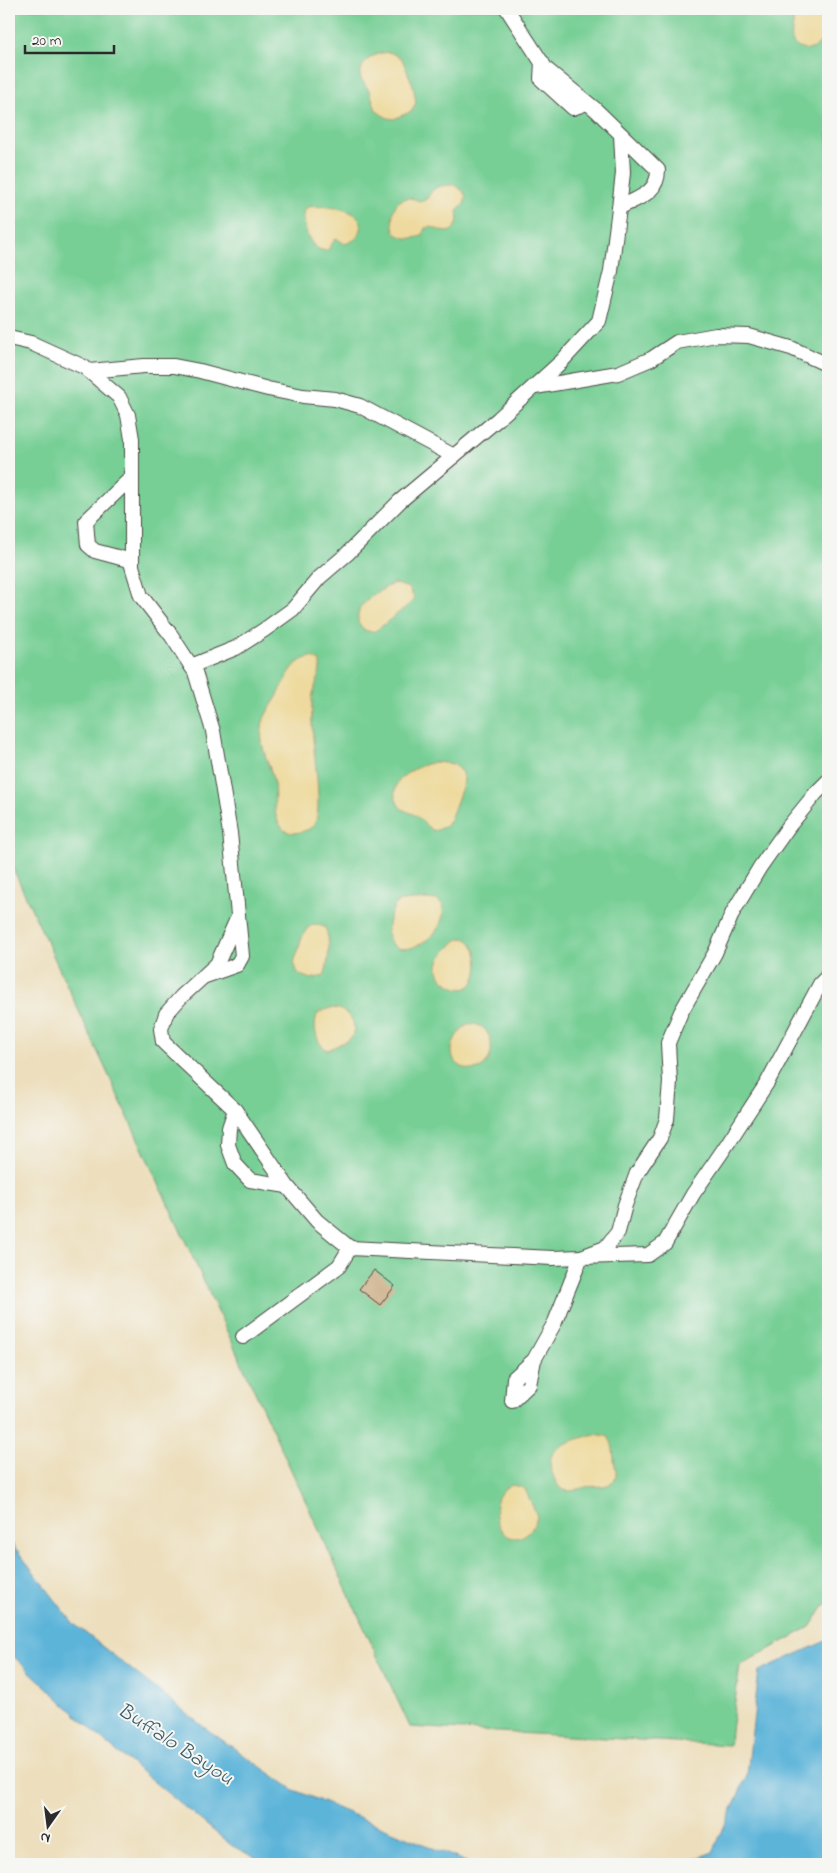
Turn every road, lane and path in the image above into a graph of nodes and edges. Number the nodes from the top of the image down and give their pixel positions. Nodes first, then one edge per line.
1 (507, 9) edge
2 (621, 135) junction
3 (619, 208) junction
4 (9, 338) edge
5 (828, 365) edge
6 (88, 371) junction
7 (534, 387) junction
8 (454, 456) junction
9 (132, 477) junction
10 (132, 561) junction
11 (191, 666) junction
12 (828, 781) edge
13 (828, 976) edge
14 (235, 1110) junction
15 (287, 1186) junction
16 (350, 1248) junction
17 (581, 1256) junction
18 (243, 1337) dead end
19 (534, 1360) dead end

1 - 2 lane
2 - 3 lane
2 - 3 lane
3 - 7 lane
4 - 6 lane
5 - 7 lane
6 - 8 lane
6 - 9 lane
7 - 8 lane
8 - 11 lane
9 - 10 lane
9 - 10 lane
10 - 11 lane
11 - 14 lane
12 - 17 lane
13 - 17 lane
14 - 15 lane
14 - 15 lane
15 - 16 lane
16 - 17 lane
16 - 18 lane
17 - 19 lane

